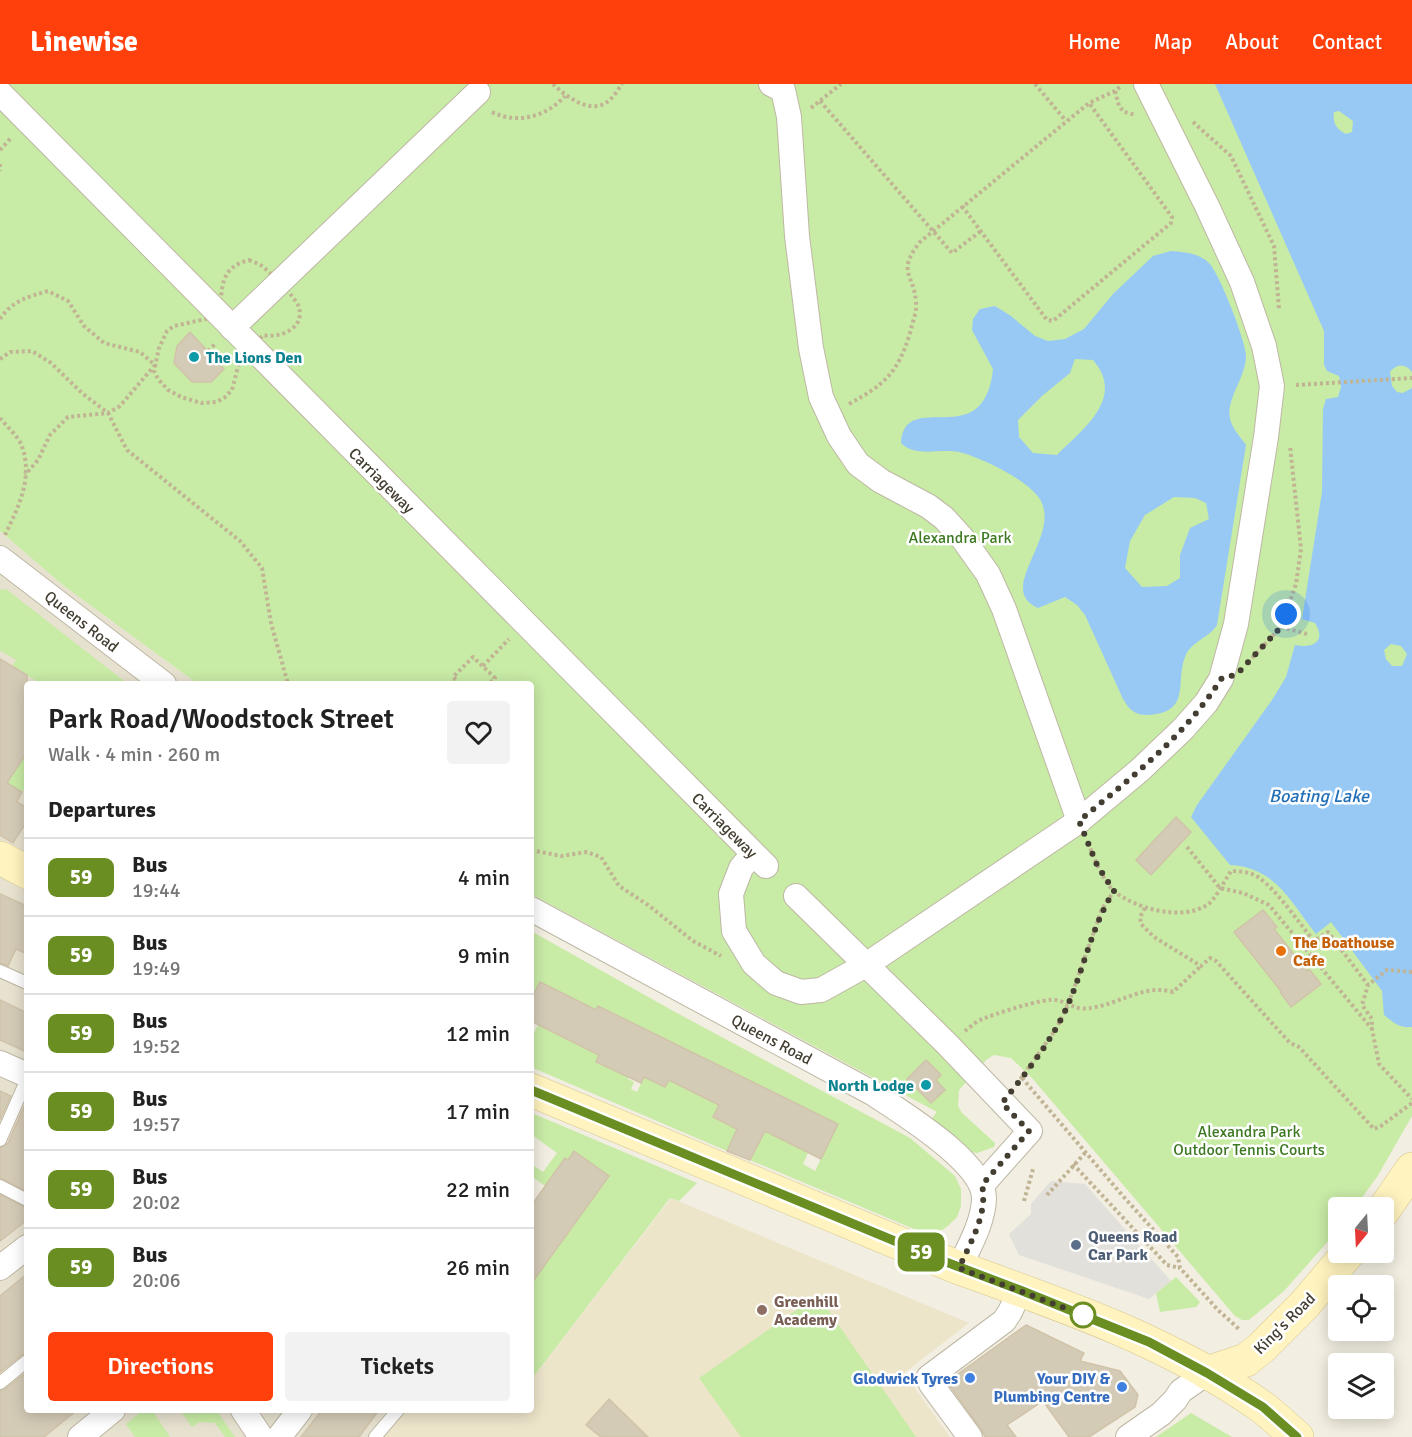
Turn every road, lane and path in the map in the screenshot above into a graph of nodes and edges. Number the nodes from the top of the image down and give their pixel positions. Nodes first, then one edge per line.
1 (553, 84) edge
2 (622, 84) edge
3 (841, 84) edge
4 (1035, 84) edge
5 (1124, 84) edge
6 (1146, 84) edge
7 (780, 86) edge
8 (480, 90) edge
9 (0, 93) edge
10 (565, 96) junction
11 (820, 101) junction
12 (1089, 103) junction
13 (789, 117) junction
14 (1066, 121) junction
15 (9, 140) dead end
16 (0, 150) edge
17 (0, 164) edge
18 (0, 171) edge
19 (962, 206) junction
20 (932, 230) junction
21 (981, 231) junction
22 (0, 319) edge
23 (225, 322) junction
24 (251, 348) junction
25 (0, 359) edge
26 (155, 365) junction
27 (1412, 378) edge
28 (1272, 386) junction
29 (108, 413) junction
30 (829, 413) junction
31 (0, 418) edge
32 (1289, 439) dead end
33 (26, 474) junction
34 (2, 548) edge
35 (1281, 627) junction
36 (1307, 634) dead end
37 (506, 642) dead end
38 (483, 666) junction
39 (1221, 679) junction
40 (160, 681) edge
41 (287, 681) edge
42 (457, 681) edge
43 (492, 681) edge
44 (1079, 821) junction
45 (1187, 847) dead end
46 (534, 851) edge
47 (0, 858) edge
48 (24, 870) edge
49 (1220, 888) junction
50 (1114, 891) junction
51 (796, 896) dead end
52 (1145, 908) junction
53 (534, 911) edge
54 (745, 949) junction
55 (866, 965) junction
56 (1201, 966) junction
57 (0, 971) edge
58 (1412, 972) edge
59 (24, 982) edge
60 (1368, 985) junction
61 (1068, 1005) junction
62 (1371, 1029) junction
63 (947, 1044) junction
64 (0, 1063) edge
65 (24, 1075) edge
66 (1022, 1078) junction
67 (24, 1084) edge
68 (534, 1091) edge
69 (1412, 1101) edge
70 (1002, 1103) junction
71 (0, 1140) edge
72 (1085, 1153) junction
73 (1073, 1164) junction
74 (1033, 1169) dead end
75 (1412, 1169) edge
76 (982, 1185) junction
77 (0, 1186) edge
78 (1047, 1195) dead end
79 (1393, 1197) edge
80 (24, 1198) edge
81 (1024, 1201) dead end
82 (24, 1249) edge
83 (1340, 1263) edge
84 (0, 1268) edge
85 (959, 1268) junction
86 (1180, 1268) junction
87 (1020, 1290) junction
88 (1241, 1331) dead end
89 (24, 1363) edge
90 (1207, 1373) junction
91 (0, 1383) edge
92 (108, 1413) edge
93 (245, 1413) edge
94 (298, 1413) edge
95 (395, 1413) edge
96 (80, 1437) edge
97 (261, 1437) edge
98 (279, 1437) edge
99 (375, 1437) edge
100 (970, 1437) edge
101 (1128, 1437) edge
102 (1297, 1437) edge

1 - 10 path
2 - 10 path
3 - 11 path
4 - 14 path
5 - 12 path
6 - 28 street
7 - 13 street
8 - 10 path
8 - 23 street
9 - 23 street, Carriageway
11 - 13 path
11 - 20 path
12 - 14 path
12 - 21 path
13 - 30 street
14 - 19 path
15 - 16 path
17 - 18 path
19 - 20 path
19 - 21 path
20 - 21 path
20 - 30 path
22 - 26 path
23 - 24 street, Carriageway
23 - 26 path
24 - 26 path
24 - 54 street, Carriageway
25 - 29 path
26 - 29 path
27 - 28 path
28 - 39 street
29 - 33 path
29 - 41 path
30 - 44 street
31 - 33 path
32 - 35 path
33 - 34 path
34 - 40 street, Queens Road
35 - 36 path
35 - 39 path
37 - 38 path
38 - 42 path
38 - 43 path
39 - 44 street
44 - 50 path
44 - 55 street
45 - 49 path
46 - 54 path
47 - 48 street
49 - 52 path
49 - 60 path
49 - 62 path
50 - 52 path
50 - 61 path
51 - 55 street
52 - 56 path
53 - 76 street, Queens Road
54 - 55 street
55 - 63 street
56 - 61 path
56 - 69 path
57 - 59 lane
58 - 60 path
60 - 62 path
61 - 63 path
61 - 66 path
62 - 69 path
63 - 70 street
64 - 65 street
66 - 70 path
66 - 72 path
67 - 71 lane
68 - 85 street
70 - 76 street
72 - 73 path
72 - 86 path
73 - 78 path
73 - 86 path
74 - 81 path
75 - 79 street
76 - 85 street
77 - 80 lane
82 - 84 street
83 - 90 street, King's Road
85 - 87 street
86 - 88 path
87 - 90 street
87 - 100 street
89 - 91 lane
90 - 101 street
90 - 102 street
92 - 96 street
93 - 97 street
94 - 98 street
95 - 99 lane

